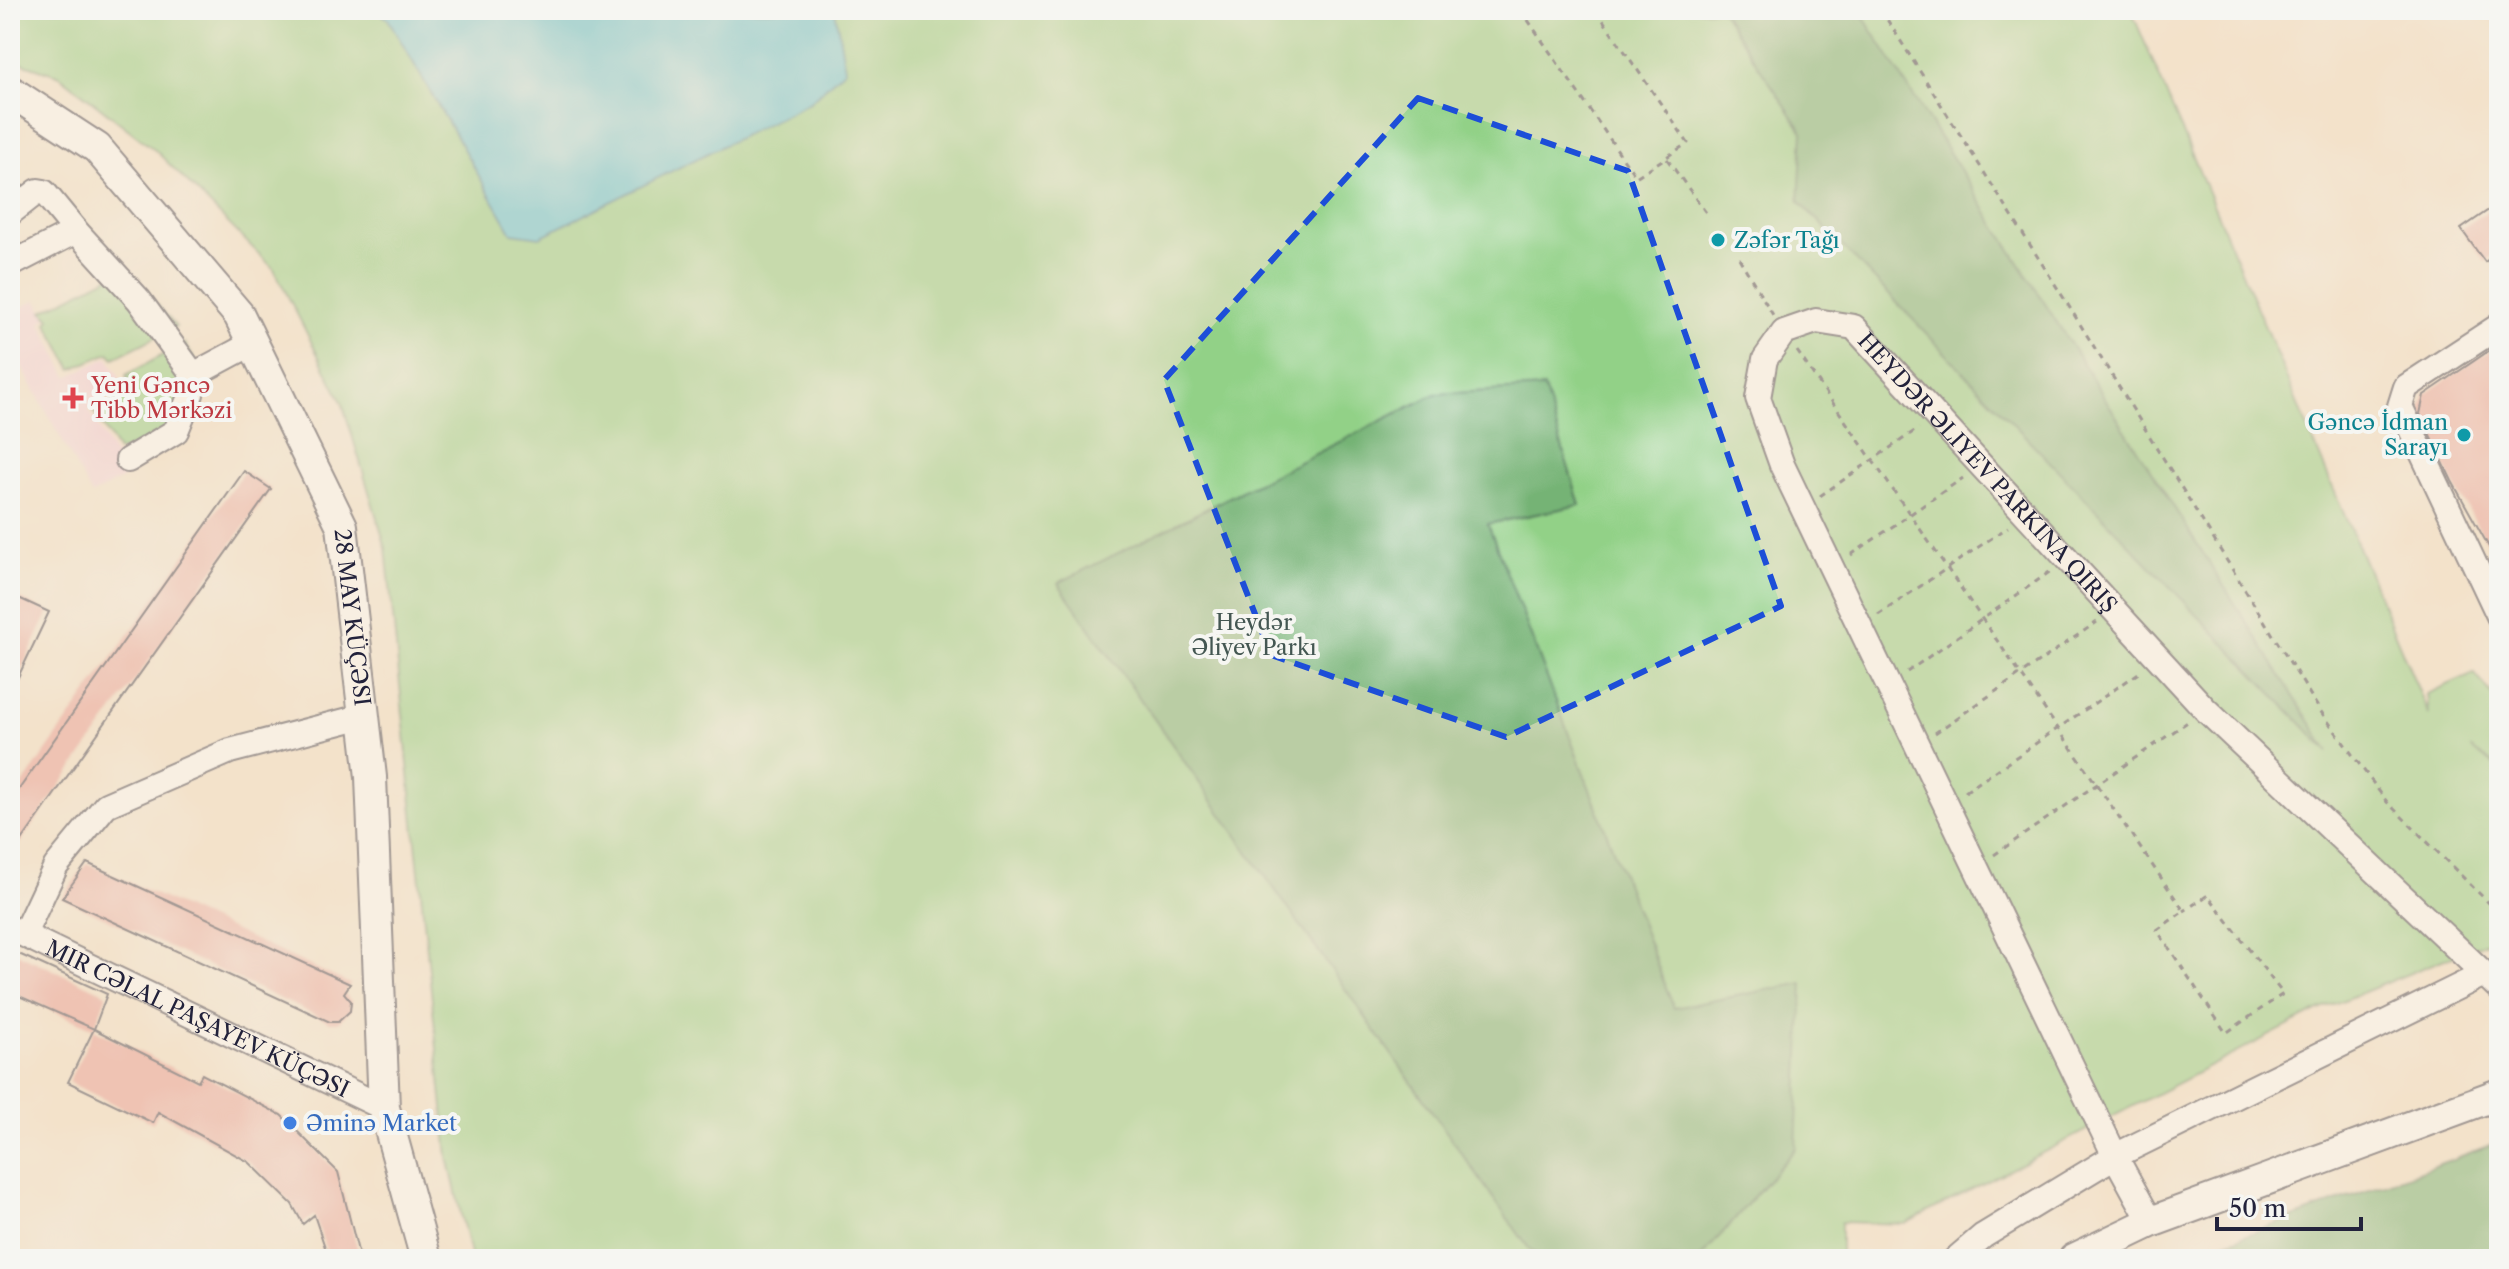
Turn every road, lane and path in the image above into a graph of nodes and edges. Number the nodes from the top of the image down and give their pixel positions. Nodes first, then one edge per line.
1 (1521, 10) edge
2 (1596, 10) edge
3 (1881, 10) edge
4 (10, 91) edge
5 (1666, 157) junction
6 (10, 213) edge
7 (1707, 214) dead end
8 (76, 231) junction
9 (1739, 258) dead end
10 (10, 265) edge
11 (2499, 326) edge
12 (1784, 332) junction
13 (253, 343) junction
14 (192, 373) junction
15 (1935, 417) junction
16 (128, 460) dead end
17 (1872, 460) junction
18 (1983, 465) junction
19 (1803, 508) junction
20 (2028, 514) junction
21 (1910, 515) junction
22 (2068, 559) junction
23 (1946, 567) junction
24 (1832, 568) junction
25 (2114, 611) junction
26 (2499, 616) edge
27 (1983, 620) junction
28 (1860, 626) junction
29 (2160, 659) junction
30 (2020, 675) junction
31 (1888, 685) junction
32 (2206, 710) junction
33 (364, 716) junction
34 (2057, 729) junction
35 (1918, 745) junction
36 (2095, 785) junction
37 (1946, 805) junction
38 (1976, 867) junction
39 (2184, 911) junction
40 (2499, 913) edge
41 (17, 931) edge
42 (2491, 981) edge
43 (2499, 1094) edge
44 (384, 1108) junction
45 (2115, 1156) junction
46 (2151, 1222) junction
47 (426, 1259) edge
48 (1956, 1259) edge
49 (2074, 1259) edge

1 - 5 path
2 - 5 path
3 - 40 path
4 - 13 main road, 28 MAY KÜÇƏSI
5 - 7 path
6 - 8 street
8 - 10 street
8 - 14 street
9 - 12 path
11 - 26 street
12 - 15 street
12 - 17 path
12 - 19 street
13 - 14 street
13 - 33 main road, 28 MAY KÜÇƏSI
14 - 16 street
15 - 17 path
15 - 18 street
17 - 19 path
17 - 21 path
18 - 20 street
18 - 21 path
19 - 24 street
20 - 22 street
20 - 23 path
21 - 23 path
21 - 24 path
22 - 25 street
22 - 27 path
23 - 27 path
23 - 28 path
24 - 28 street
25 - 29 street
25 - 30 path
27 - 30 path
27 - 31 path
28 - 31 street
29 - 32 street
29 - 34 path
30 - 34 path
30 - 35 path
31 - 35 street
32 - 36 path
32 - 42 street
33 - 41 street
33 - 44 main road, 28 MAY KÜÇƏSI
34 - 36 path
34 - 37 path
35 - 37 street
36 - 38 path
36 - 39 path
37 - 38 street
38 - 45 street
39 - 39 path
41 - 44 street, MIR CƏLAL PAŞAYEV KÜÇƏSI
42 - 45 street
43 - 46 main road
44 - 47 main road, 28 MAY KÜÇƏSI
45 - 46 street
45 - 48 street
46 - 49 main road

